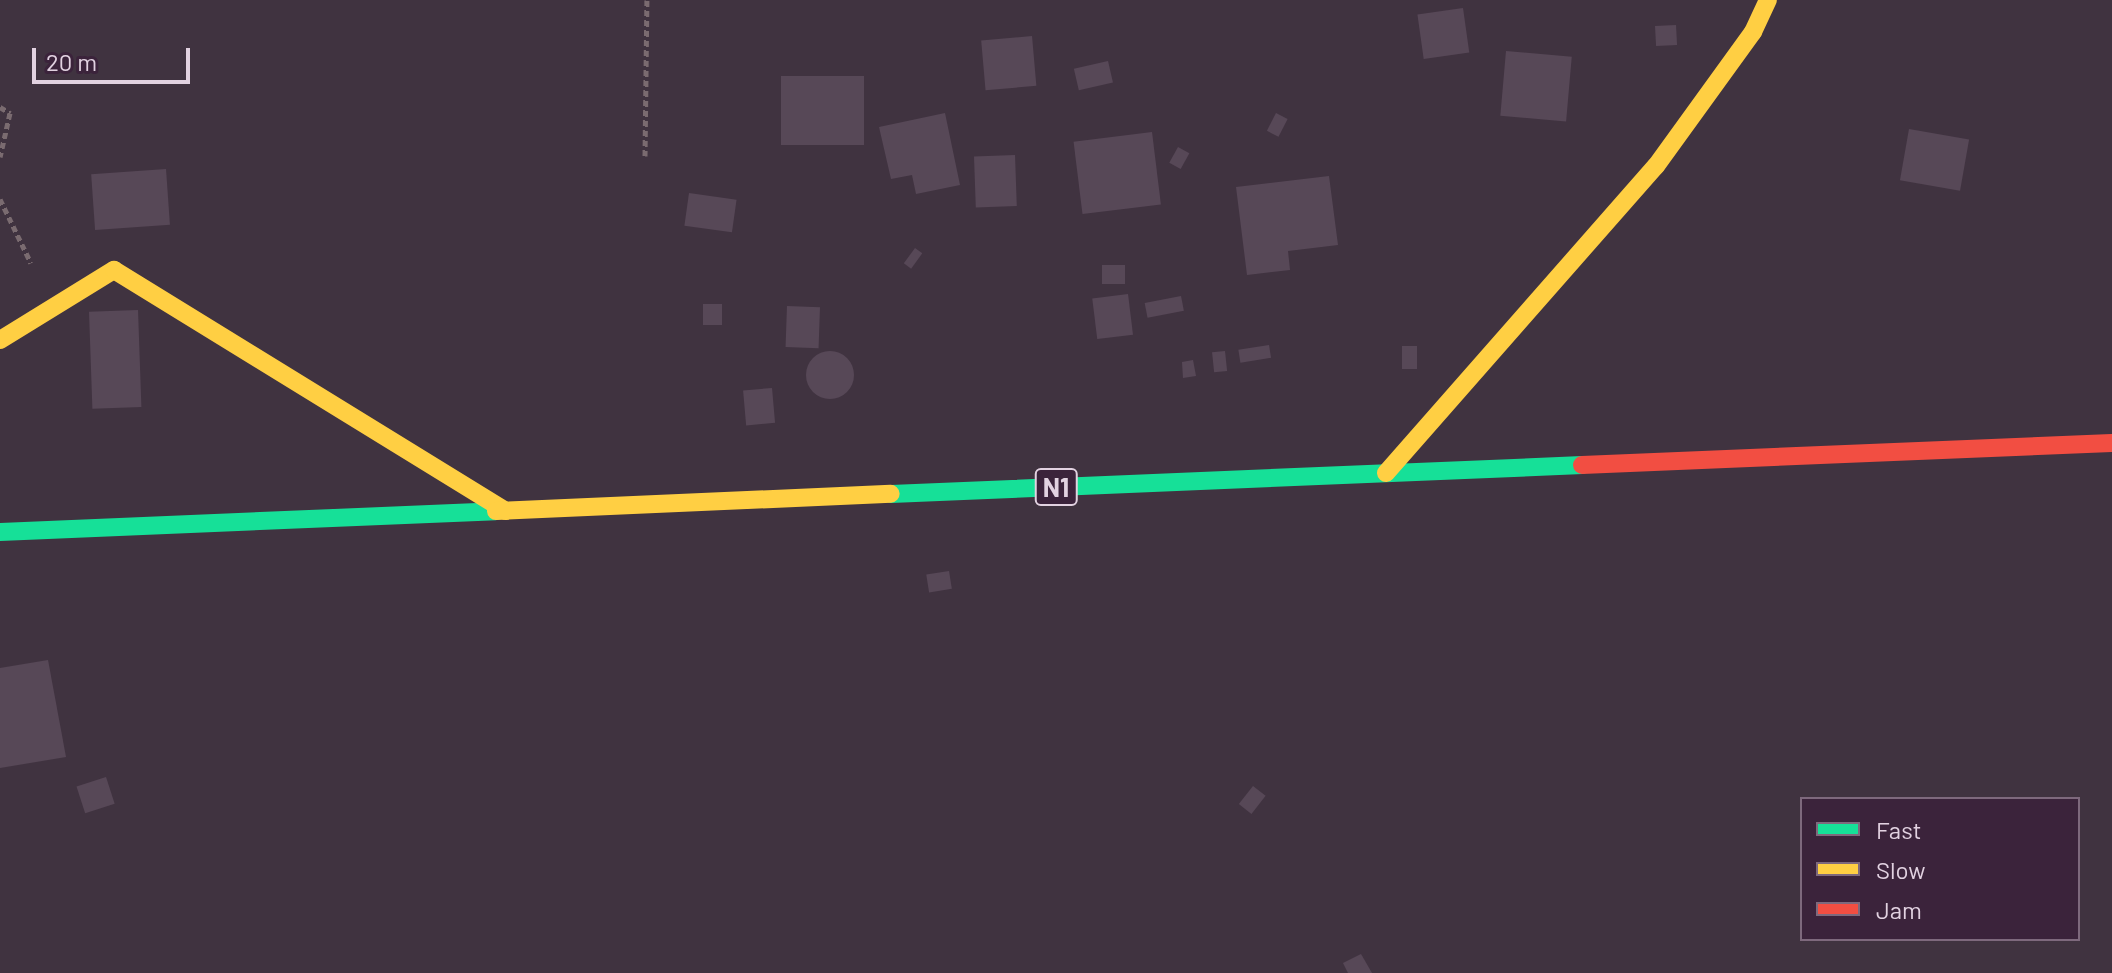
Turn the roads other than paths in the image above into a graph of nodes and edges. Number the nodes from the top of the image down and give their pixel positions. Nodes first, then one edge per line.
1 (1768, 0) edge
2 (0, 340) edge
3 (2112, 443) edge
4 (1386, 473) junction
5 (506, 511) junction
6 (0, 532) edge

1 - 4 main road
2 - 5 main road
3 - 4 main road, N1
4 - 5 main road, N1
5 - 6 main road, N1

